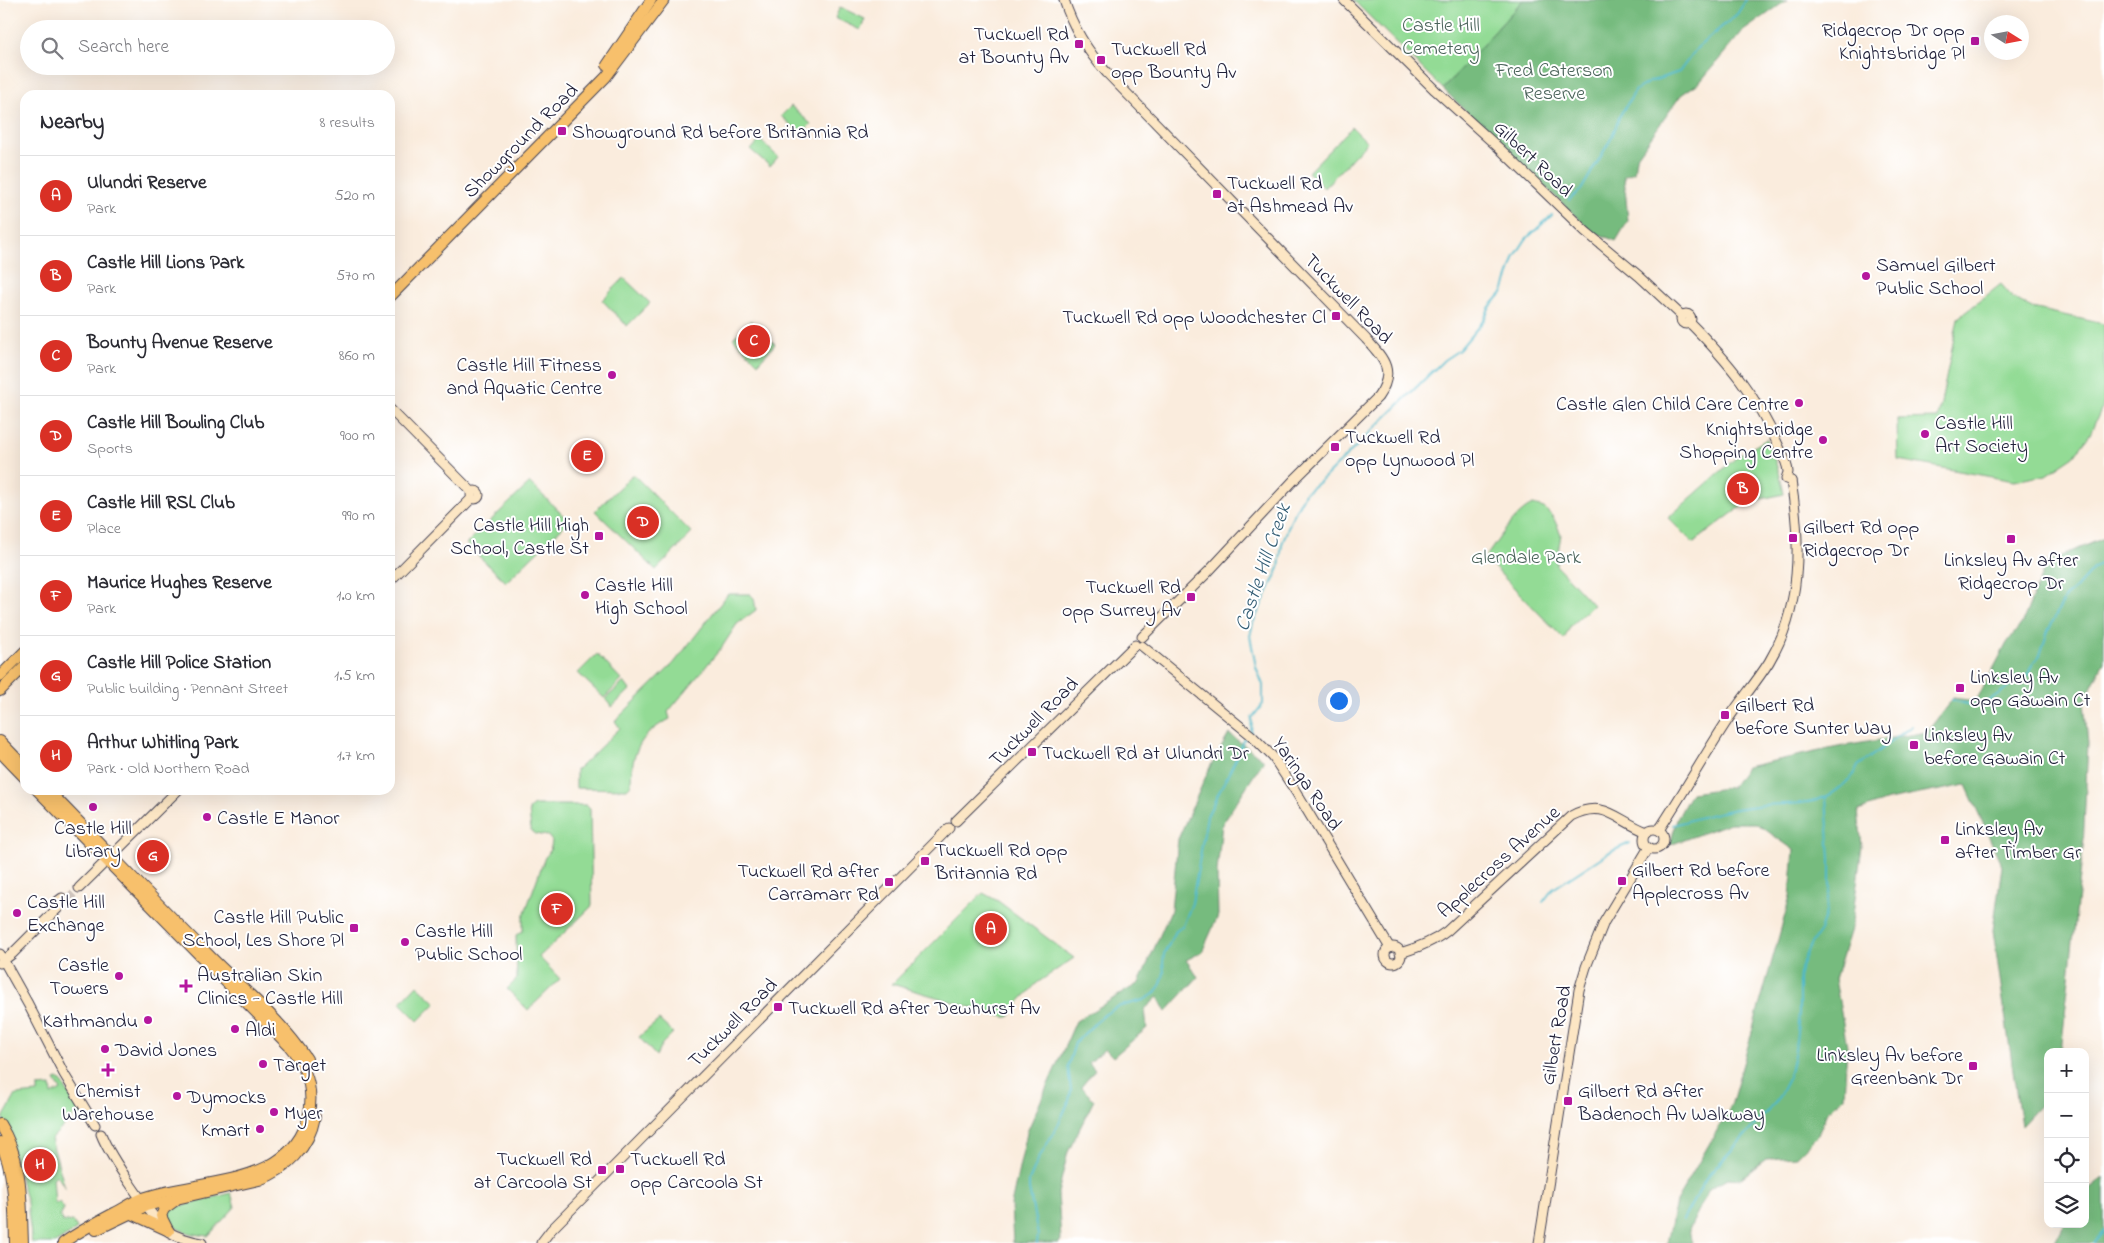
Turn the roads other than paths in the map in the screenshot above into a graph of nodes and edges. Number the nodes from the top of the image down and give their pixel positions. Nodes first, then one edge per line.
1 (652, 0) edge
2 (664, 0) edge
3 (1064, 0) edge
4 (1344, 0) edge
5 (395, 282) edge
6 (395, 292) edge
7 (395, 414) edge
8 (395, 576) edge
9 (1140, 643) junction
10 (20, 656) edge
11 (20, 671) edge
12 (0, 676) edge
13 (1, 691) edge
14 (0, 741) edge
15 (0, 752) edge
16 (20, 762) edge
17 (20, 773) edge
18 (42, 795) edge
19 (52, 795) edge
20 (173, 795) edge
21 (1660, 830) junction
22 (1647, 832) junction
23 (1649, 847) junction
24 (109, 858) junction
25 (79, 888) tunnel mouth
26 (62, 898) tunnel mouth
27 (1390, 948) junction
28 (1400, 953) junction
29 (1, 959) edge
30 (0, 1124) edge
31 (0, 1142) edge
32 (178, 1199) junction
33 (144, 1202) junction
34 (130, 1213) junction
35 (18, 1225) junction
36 (169, 1231) junction
37 (15, 1243) edge
38 (23, 1243) edge
39 (29, 1243) edge
40 (63, 1243) edge
41 (76, 1243) edge
42 (202, 1243) edge
43 (541, 1243) edge
44 (1539, 1243) edge

1 - 5 main road, Showground Road
2 - 6 main road, Showground Road
3 - 9 street, Tuckwell Road
4 - 21 street, Gilbert Road
7 - 8 street
9 - 27 street, Yaringa Road
9 - 43 street, Tuckwell Road
10 - 12 main road
11 - 13 main road
14 - 16 main road
15 - 17 main road
18 - 24 main road
19 - 24 main road
20 - 24 street
21 - 22 street
21 - 23 street
22 - 23 street
22 - 28 street, Applecross Avenue
23 - 44 street, Gilbert Road
24 - 25 street
24 - 32 main road
24 - 33 main road
26 - 29 street
27 - 28 street
27 - 28 street
29 - 33 street
30 - 35 main road
31 - 35 main road
32 - 33 main road
32 - 36 main road
33 - 34 main road
33 - 36 street
33 - 40 main road
34 - 36 main road
34 - 41 main road
35 - 37 main road
35 - 38 main road
35 - 39 main road
36 - 42 street

